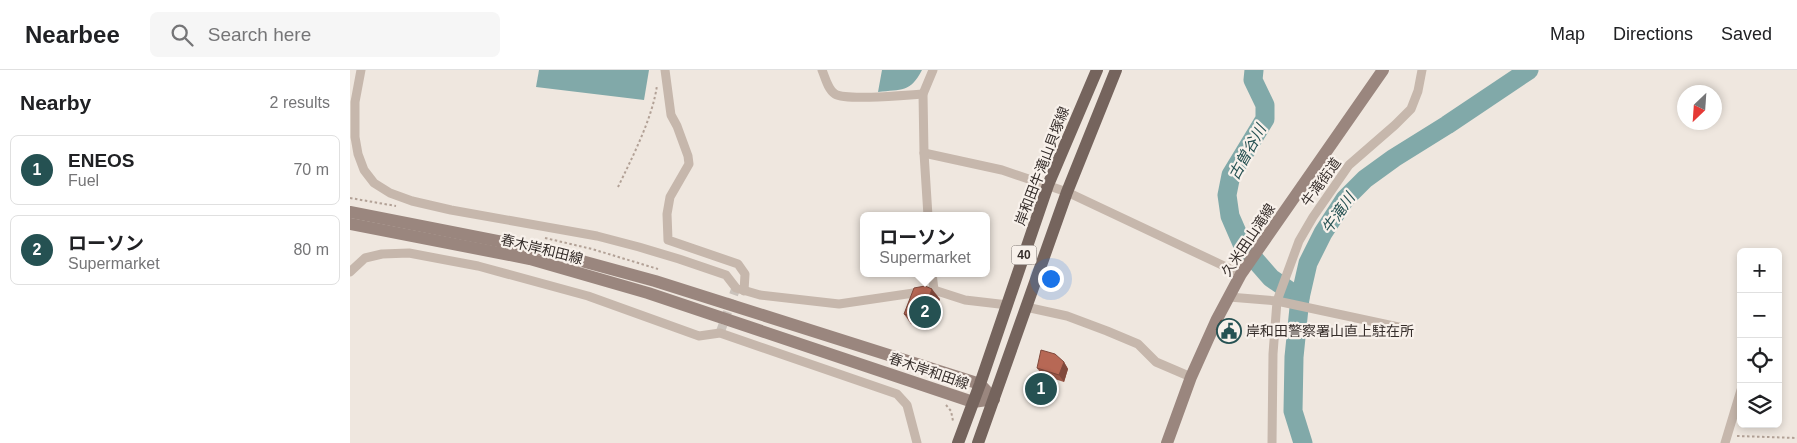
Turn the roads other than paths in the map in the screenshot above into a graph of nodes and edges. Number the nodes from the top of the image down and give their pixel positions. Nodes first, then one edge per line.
1 (361, 70) edge
2 (665, 70) edge
3 (822, 70) edge
4 (933, 70) edge
5 (1097, 70) edge
6 (1116, 70) edge
7 (1383, 70) edge
8 (1422, 70) edge
9 (923, 94) junction
10 (924, 153) junction
11 (1048, 185) junction
12 (1067, 192) junction
13 (350, 212) edge
14 (928, 212) edge
15 (350, 224) edge
16 (1245, 269) junction
17 (350, 272) edge
18 (932, 277) edge
19 (934, 290) junction
20 (744, 291) junction
21 (1228, 296) junction
22 (1279, 301) junction
23 (1008, 305) junction
24 (1026, 307) junction
25 (1403, 328) dead end
26 (1191, 377) junction
27 (980, 384) junction
28 (994, 399) junction
29 (973, 402) junction
30 (1737, 403) edge
31 (1726, 439) edge
32 (917, 443) edge
33 (958, 443) edge
34 (978, 443) edge
35 (1167, 443) edge
36 (1272, 443) edge

1 - 20 street
2 - 20 street
3 - 9 street
4 - 9 street
5 - 11 main road, 岸和田牛滝山貝塚線 / 40
6 - 12 main road, 40
7 - 16 main road, 久米田山滝線
8 - 22 street, 牛滝街道
9 - 10 street
10 - 11 street
10 - 14 street
11 - 12 street
11 - 23 main road, 岸和田牛滝山貝塚線 / 40
12 - 16 street
12 - 24 main road, 40
13 - 27 main road, 春木岸和田線
15 - 29 main road, 春木岸和田線
16 - 21 main road, 久米田山滝線
17 - 32 street
18 - 19 street
19 - 20 street
19 - 23 street
21 - 22 street
21 - 26 main road, 久米田山滝線
22 - 25 street
22 - 36 street, 牛滝街道
23 - 27 main road, 岸和田牛滝山貝塚線 / 40
24 - 26 street
24 - 28 main road, 40
26 - 35 main road, 久米田山滝線
27 - 28 main road, 春木岸和田線
27 - 29 main road, 岸和田牛滝山貝塚線 / 40
28 - 29 main road, 春木岸和田線
28 - 34 main road, 40
29 - 33 main road, 岸和田牛滝山貝塚線 / 40
30 - 31 street

